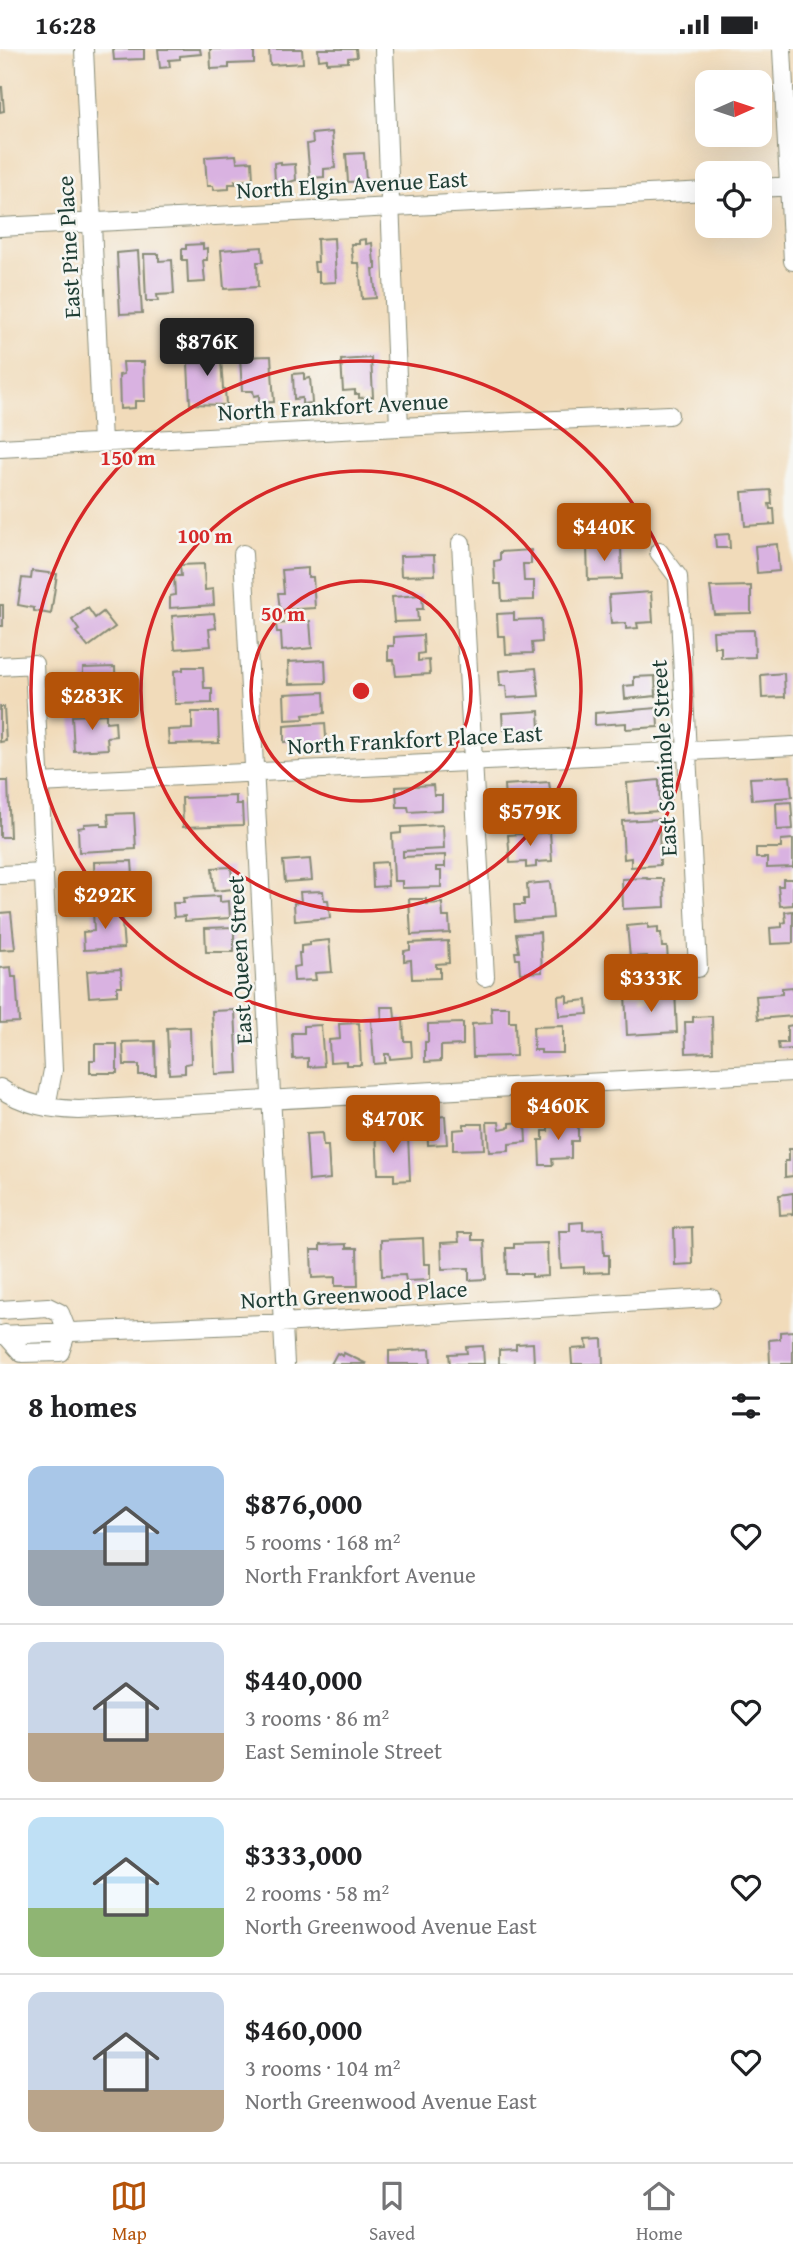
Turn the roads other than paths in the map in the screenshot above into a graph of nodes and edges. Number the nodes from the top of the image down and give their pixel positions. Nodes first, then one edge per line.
1 (84, 49) edge
2 (384, 49) edge
3 (782, 49) edge
4 (791, 186) edge
5 (772, 187) edge
6 (695, 192) edge
7 (389, 207) junction
8 (91, 221) junction
9 (0, 227) edge
10 (793, 261) edge
11 (669, 415) dead end
12 (399, 426) junction
13 (102, 442) junction
14 (0, 448) edge
15 (461, 543) dead end
16 (659, 552) dead end
17 (243, 554) dead end
18 (0, 666) edge
19 (793, 746) edge
20 (687, 750) junction
21 (473, 761) junction
22 (255, 771) junction
23 (39, 783) junction
24 (44, 873) junction
25 (0, 875) edge
26 (698, 968) dead end
27 (485, 977) dead end
28 (793, 1072) edge
29 (4, 1097) edge
30 (270, 1100) junction
31 (46, 1107) junction
32 (711, 1299) dead end
33 (0, 1310) edge
34 (282, 1322) junction
35 (67, 1331) junction
36 (2, 1335) edge
37 (285, 1364) edge

1 - 8 street, East Pine Place
2 - 7 street
3 - 4 street
4 - 5 street
4 - 10 street
6 - 7 street, North Elgin Avenue East
7 - 8 street, North Elgin Avenue East
7 - 12 street
8 - 9 street, North Elgin Avenue East
8 - 13 street, East Pine Place
11 - 12 street, North Frankfort Avenue
12 - 13 street, North Frankfort Avenue
13 - 14 street, North Frankfort Avenue
15 - 21 street
16 - 20 street, East Seminole Street
17 - 22 street, East Queen Street
18 - 23 street
19 - 20 street, North Frankfort Place East
20 - 21 street, North Frankfort Place East
20 - 26 street, East Seminole Street
21 - 22 street, North Frankfort Place East
21 - 27 street
22 - 23 street, North Frankfort Place East
22 - 30 street, East Queen Street
23 - 24 street
24 - 25 street
24 - 31 street
28 - 30 street
29 - 31 street
30 - 31 street
30 - 34 street, East Queen Street
32 - 34 street, North Greenwood Place
33 - 35 street
34 - 35 street, North Greenwood Place
34 - 37 street, East Queen Street
35 - 36 street, North Greenwood Place

